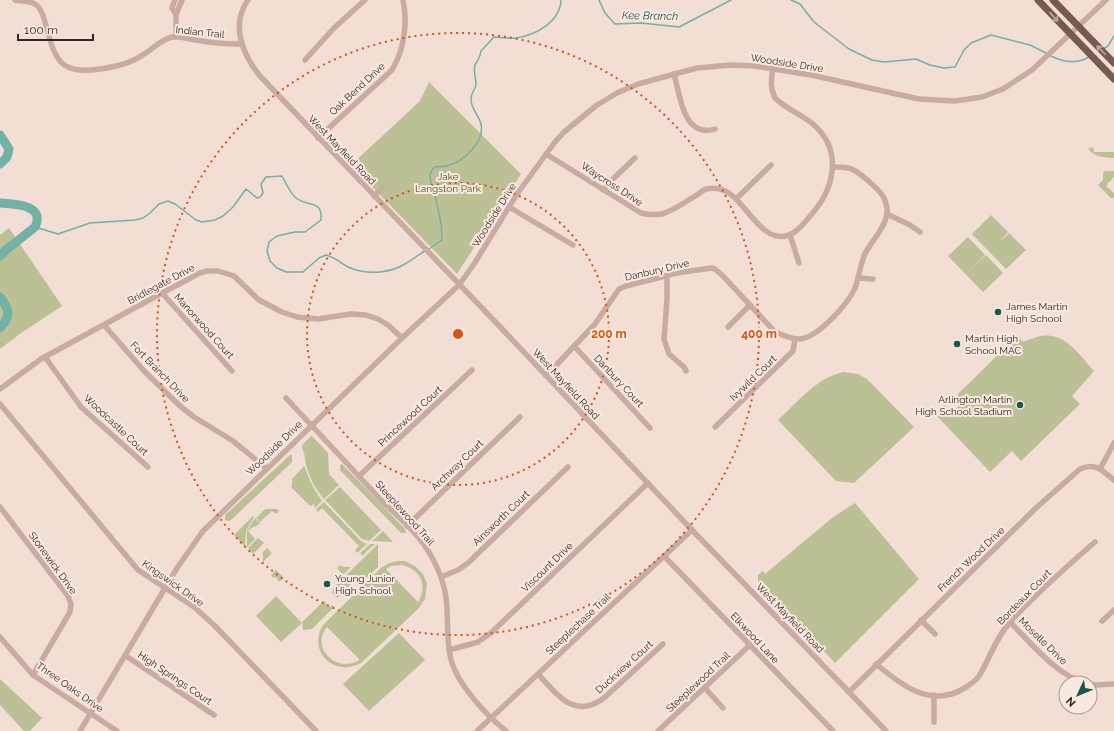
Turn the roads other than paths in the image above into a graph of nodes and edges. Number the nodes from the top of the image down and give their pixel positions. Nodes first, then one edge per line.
1 (15, 0) edge
2 (175, 0) edge
3 (182, 0) edge
4 (248, 0) edge
5 (365, 0) edge
6 (403, 0) edge
7 (1038, 0) edge
8 (1053, 0) edge
9 (1106, 0) edge
10 (176, 15) junction
11 (1078, 27) junction
12 (1070, 34) junction
13 (176, 37) junction
14 (241, 44) junction
15 (305, 60) dead end
16 (1112, 62) edge
17 (773, 69) junction
18 (674, 74) junction
19 (1114, 79) edge
20 (715, 129) dead end
21 (318, 138) junction
22 (546, 154) junction
23 (635, 158) dead end
24 (771, 165) dead end
25 (833, 167) junction
26 (382, 188) dead end
27 (603, 190) junction
28 (374, 196) junction
29 (736, 199) junction
30 (509, 207) junction
31 (887, 214) junction
32 (920, 232) dead end
33 (790, 235) junction
34 (572, 245) dead end
35 (800, 263) dead end
36 (667, 275) junction
37 (858, 278) junction
38 (873, 279) dead end
39 (459, 284) junction
40 (162, 293) junction
41 (750, 305) junction
42 (104, 325) junction
43 (728, 327) dead end
44 (402, 338) junction
45 (796, 339) junction
46 (574, 346) junction
47 (44, 357) junction
48 (472, 370) dead end
49 (232, 371) dead end
50 (686, 371) dead end
51 (546, 376) junction
52 (0, 389) edge
53 (286, 398) dead end
54 (0, 404) edge
55 (520, 417) dead end
56 (311, 425) junction
57 (715, 427) dead end
58 (650, 428) dead end
59 (1114, 444) edge
60 (568, 467) dead end
61 (148, 468) dead end
62 (266, 468) junction
63 (1100, 469) junction
64 (359, 476) junction
65 (1114, 480) edge
66 (648, 483) junction
67 (0, 507) edge
68 (407, 526) junction
69 (692, 530) junction
70 (1095, 542) dead end
71 (664, 556) junction
72 (441, 577) junction
73 (165, 589) junction
74 (1114, 610) edge
75 (921, 620) junction
76 (1102, 621) dead end
77 (1010, 622) junction
78 (935, 634) dead end
79 (0, 637) edge
80 (663, 644) dead end
81 (750, 645) junction
82 (449, 650) junction
83 (126, 656) junction
84 (876, 664) junction
85 (33, 674) junction
86 (538, 674) junction
87 (1066, 675) edge
88 (1114, 684) edge
89 (1098, 685) edge
90 (705, 688) junction
91 (849, 692) junction
92 (934, 696) junction
93 (723, 708) dead end
94 (91, 714) junction
95 (214, 715) dead end
96 (491, 717) junction
97 (934, 722) dead end
98 (80, 731) edge
99 (117, 731) edge
100 (316, 731) edge
101 (477, 731) edge
102 (506, 731) edge
103 (658, 731) edge
104 (833, 731) edge
105 (885, 731) edge

1 - 13 street, Indian Trail
2 - 10 street
3 - 10 street
4 - 14 street
5 - 15 street
6 - 21 street, Oak Bend Drive
7 -> 12 main road
8 - 11 main road
9 - 11 street, Woodside Drive
10 - 13 street
11 - 12 street, Woodside Drive
16 -> 11 main road
12 - 17 street, Woodside Drive
12 - 19 main road
13 - 14 street, Indian Trail
14 - 21 street, West Mayfield Road
17 - 18 street, Woodside Drive
17 - 25 street
18 - 20 street
18 - 22 street, Woodside Drive
21 - 28 street, West Mayfield Road
22 - 27 street, Waycross Drive
22 - 30 street, Woodside Drive
23 - 27 street
24 - 29 street
25 - 31 street
25 - 33 street
26 - 28 street
27 - 29 street, Waycross Drive
28 - 39 street, West Mayfield Road
29 - 33 street, Waycross Drive
30 - 34 street
30 - 39 street, Woodside Drive
31 - 32 street
31 - 37 street
33 - 35 street
36 - 41 street, Danbury Drive
36 - 46 street, Danbury Drive
36 - 50 street
37 - 38 street
37 - 45 street
39 - 44 street, Woodside Drive
39 - 51 street, West Mayfield Road
40 - 42 street, Bridlegate Drive
40 - 44 street, Bridlegate Drive
40 - 49 street, Manorwood Court
41 - 43 street
41 - 45 street, Danbury Drive
42 - 47 street, Bridlegate Drive
42 - 62 street, Fort Branch Drive
44 - 56 street, Woodside Drive
45 - 57 street, Ivywild Court
46 - 51 street, Danbury Drive
46 - 58 street, Danbury Court
47 - 52 street, Bridlegate Drive
47 - 61 street, Woodcastle Court
48 - 64 street, Princewood Court
51 - 66 street, West Mayfield Road
53 - 56 street, Steeplewood Trail
54 - 73 street, Kingswick Drive
55 - 68 street, Archway Court
56 - 62 street, Woodside Drive
56 - 64 street, Steeplewood Trail
59 - 63 street
60 - 72 street, Ainsworth Court
62 - 73 street, Woodside Drive
63 - 65 street
63 - 75 street, French Wood Drive
64 - 68 street, Steeplewood Trail
66 - 69 street, West Mayfield Road
66 - 82 street, Viscount Drive
67 - 85 street, Stonewick Drive
68 - 72 street, Steeplewood Trail
69 - 71 street, Steeplechase Trail
69 - 91 street, West Mayfield Road
70 - 77 street, Bordeaux Court
71 - 81 street, Elkwood Lane
71 - 86 street, Steeplechase Trail
72 - 82 street, Steeplewood Trail
73 - 83 street, Woodside Drive
73 - 100 street, Kingswick Drive
74 - 76 street
75 - 78 street
75 - 84 street, French Wood Drive
77 - 87 street, Moselle Drive
77 - 92 street, Bordeaux Court
79 - 85 street, Three Oaks Drive
80 - 86 street, Duckview Court
81 - 90 street, Steeplewood Trail
81 - 104 street, Elkwood Lane
82 - 96 street, Steeplewood Trail
83 - 94 street, Woodside Drive
83 - 95 street, High Springs Court
84 - 91 street, French Wood Drive
84 - 92 street, Bordeaux Court
85 - 94 street, Three Oaks Drive
86 - 96 street, Steeplechase Trail
88 - 89 street
90 - 93 street
90 - 103 street, Steeplewood Trail
91 - 105 street, West Mayfield Road
92 - 97 street
94 - 98 street, Woodside Drive
94 - 99 street, Three Oaks Drive
96 - 101 street, Steeplechase Trail
96 - 102 street, Steeplewood Trail

